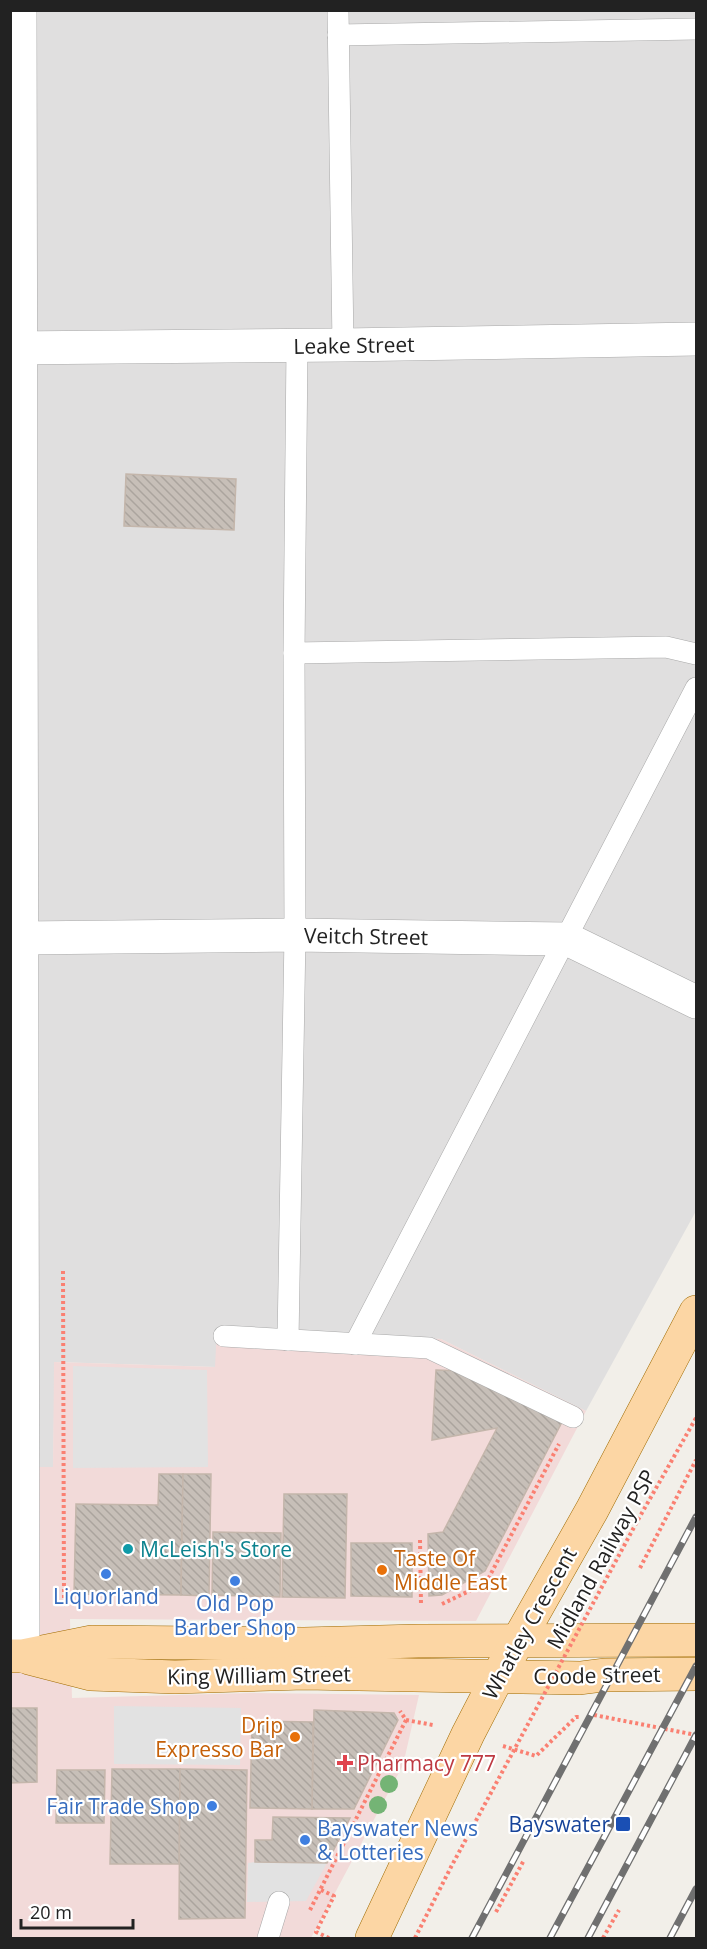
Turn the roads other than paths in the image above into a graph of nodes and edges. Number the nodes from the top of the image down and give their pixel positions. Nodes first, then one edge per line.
1 (20, 10) edge
2 (338, 10) edge
3 (696, 29) edge
4 (338, 35) junction
5 (696, 339) edge
6 (343, 345) junction
7 (297, 346) junction
8 (17, 348) edge
9 (294, 653) junction
10 (696, 654) edge
11 (696, 688) edge
12 (295, 934) junction
13 (22, 938) junction
14 (567, 939) junction
15 (696, 1002) edge
16 (696, 1312) edge
17 (16, 1324) edge
18 (224, 1336) dead end
19 (288, 1340) junction
20 (355, 1344) junction
21 (573, 1417) road end
22 (420, 1625) joint
23 (518, 1640) junction
24 (696, 1640) edge
25 (17, 1656) edge
26 (696, 1674) edge
27 (498, 1676) junction
28 (279, 1902) dead end
29 (268, 1938) edge
30 (372, 1938) edge

1 - 8 street
2 - 4 lane
3 - 4 lane
4 - 6 lane
5 - 6 street, Leake Street
6 - 7 street, Leake Street
7 - 8 street, Leake Street
7 - 9 lane
8 - 13 street
9 - 10 lane
9 - 12 lane
11 - 14 lane
12 - 13 street, Veitch Street
12 - 14 street, Veitch Street
12 - 19 lane
13 - 17 street
14 - 15 street, Veitch Street
14 - 20 lane
16 - 23 main road, Whatley Crescent
17 - 25 street
18 - 19 lane
19 - 20 lane
20 - 21 lane
22 - 23 main road, Coode Street
22 - 25 main road, King William Street
23 - 24 main road, Coode Street
23 - 27 main road, Whatley Crescent
25 - 27 main road, King William Street
26 - 27 main road, Coode Street
27 - 30 main road, Whatley Crescent
28 - 29 lane

